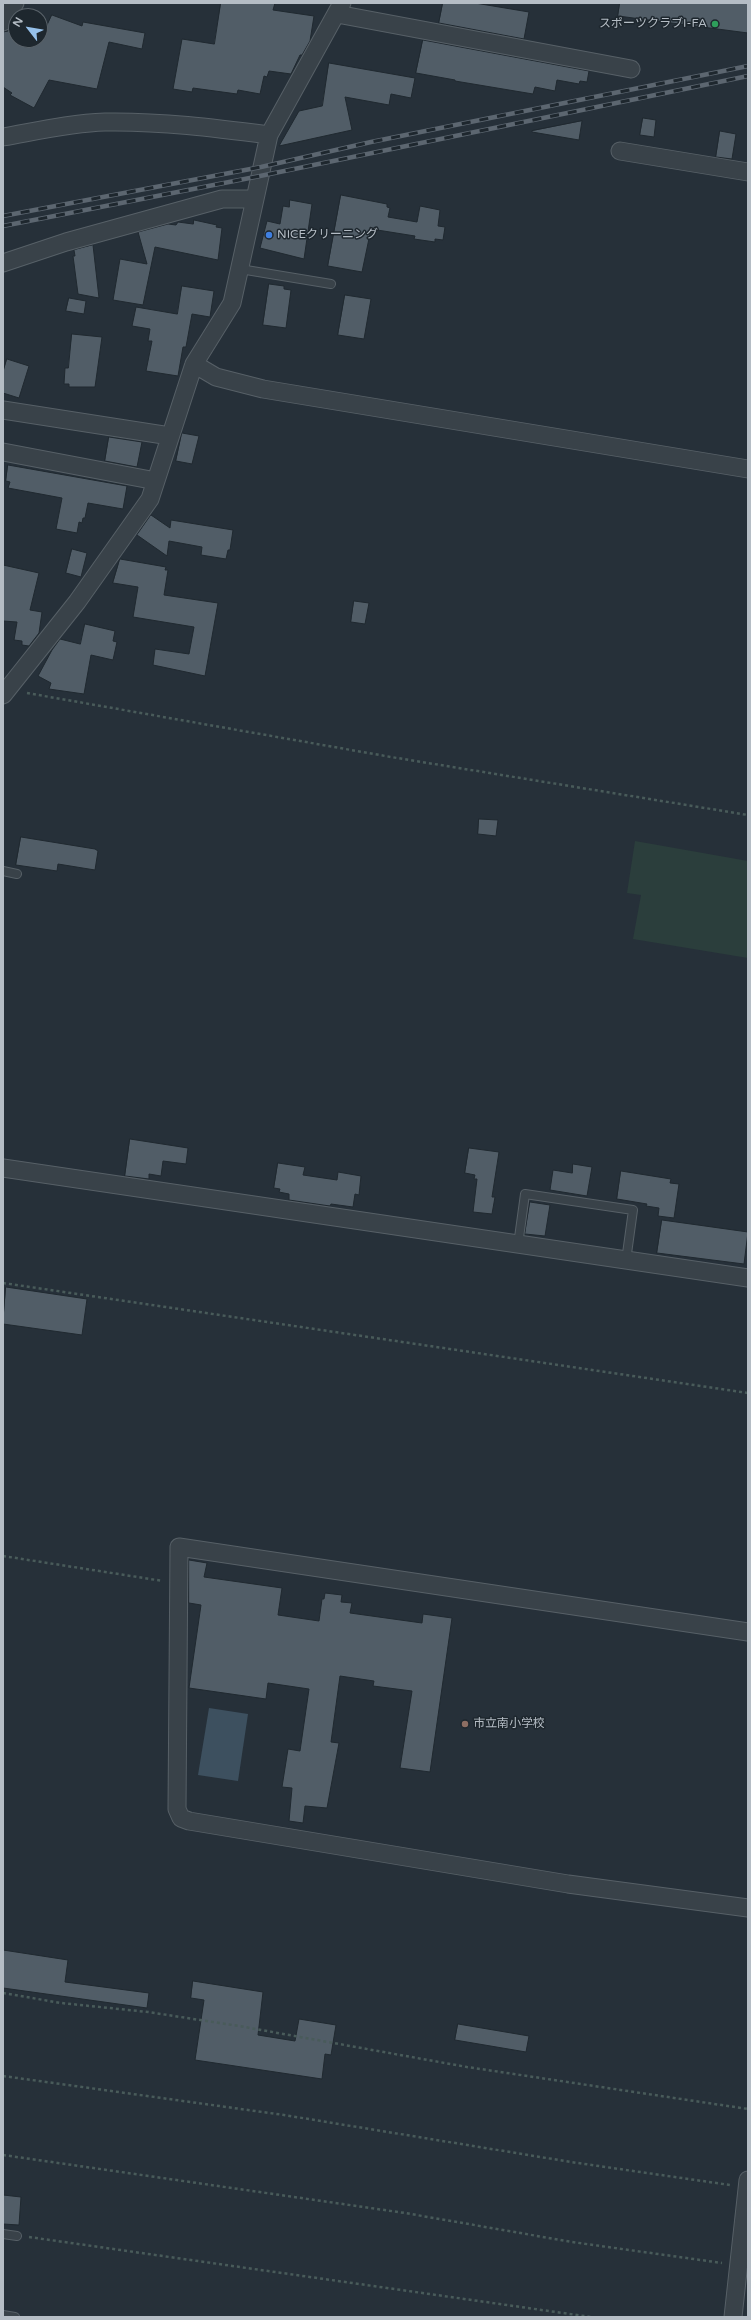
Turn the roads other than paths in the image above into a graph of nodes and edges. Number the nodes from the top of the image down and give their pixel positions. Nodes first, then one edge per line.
1 (15, 3) edge
2 (340, 9) edge
3 (3, 22) edge
4 (631, 69) dead end
5 (269, 135) junction
6 (3, 137) edge
7 (620, 152) dead end
8 (748, 172) edge
9 (255, 198) junction
10 (3, 263) edge
11 (240, 269) junction
12 (331, 284) dead end
13 (194, 364) junction
14 (3, 410) edge
15 (170, 436) junction
16 (3, 452) edge
17 (748, 468) edge
18 (156, 481) junction
19 (5, 692) edge
20 (3, 871) edge
21 (17, 874) dead end
22 (3, 1168) edge
23 (518, 1245) junction
24 (626, 1261) junction
25 (748, 1278) edge
26 (748, 1632) edge
27 (748, 1908) edge
28 (748, 2184) edge
29 (3, 2234) edge
30 (17, 2236) road end
31 (3, 2315) edge
32 (15, 2317) edge
33 (733, 2317) edge

1 - 3 street
2 - 4 street
2 - 5 street
5 - 6 street
5 - 9 street
7 - 8 street
9 - 10 street
9 - 11 street
11 - 12 lane
11 - 13 street
13 - 15 street
13 - 17 street
14 - 15 street
15 - 18 street
16 - 18 street
18 - 19 street
20 - 21 lane
22 - 23 street
23 - 24 street
23 - 24 lane
24 - 25 street
26 - 27 street
28 - 33 street
29 - 30 lane
31 - 32 lane

